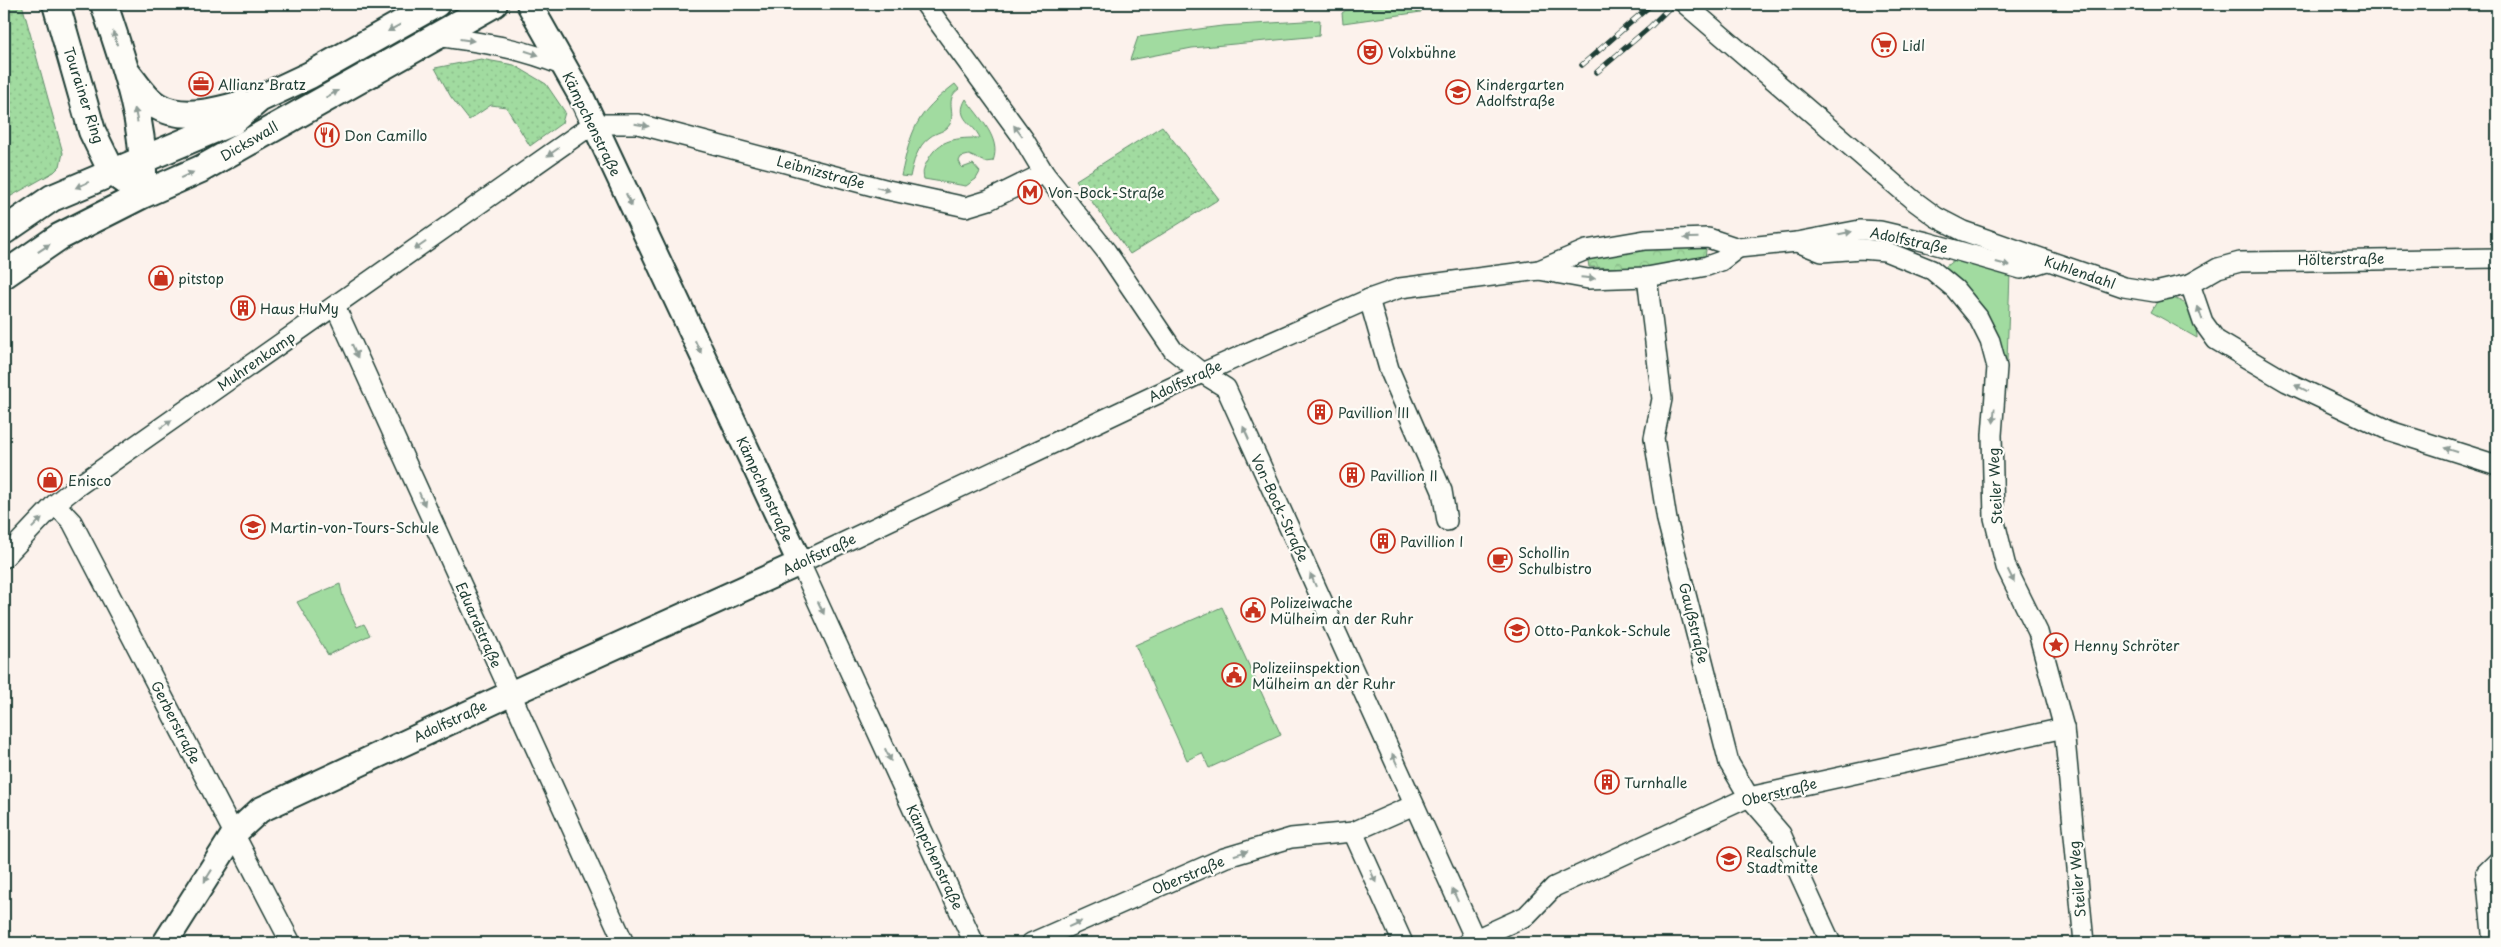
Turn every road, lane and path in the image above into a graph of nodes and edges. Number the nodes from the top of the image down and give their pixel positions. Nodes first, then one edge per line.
1 (56, 4) edge
2 (104, 4) edge
3 (436, 4) edge
4 (494, 4) edge
5 (529, 4) edge
6 (925, 4) edge
7 (1685, 4) edge
8 (436, 36) junction
9 (564, 66) junction
10 (126, 72) junction
11 (259, 99) junction
12 (593, 124) junction
13 (143, 159) junction
14 (112, 172) junction
15 (1044, 173) junction
16 (142, 195) junction
17 (4, 231) edge
18 (1797, 242) junction
19 (1738, 248) junction
20 (2497, 258) edge
21 (2047, 261) junction
22 (1540, 270) junction
23 (4, 275) edge
24 (1648, 277) junction
25 (2190, 284) junction
26 (1369, 299) junction
27 (334, 306) junction
28 (1202, 373) junction
29 (2497, 465) edge
30 (55, 504) junction
31 (1447, 521) dead end
32 (4, 558) edge
33 (800, 563) junction
34 (510, 694) junction
35 (2064, 728) junction
36 (1749, 796) junction
37 (1414, 805) junction
38 (1353, 832) junction
39 (234, 834) junction
40 (2497, 862) edge
41 (1471, 941) edge
42 (165, 943) edge
43 (291, 943) edge
44 (624, 943) edge
45 (974, 943) edge
46 (1031, 943) edge
47 (1403, 943) edge
48 (1831, 943) edge
49 (2084, 943) edge
50 (2493, 943) edge

1 - 14 main road, Tourainer Ring
10 -> 2 main road
3 -> 11 main road, Dickswall
4 - 8 main road, Dickswall
5 - 9 street, Kämpchenstraße
15 -> 6 street, Von-Bock-Straße
7 - 21 street, Kuhlendahl
8 -> 9 street, Kämpchenstraße
16 -> 8 main road, Dickswall
9 - 12 street, Kämpchenstraße
10 - 11 main road
13 -> 10 main road
11 - 13 main road, Dickswall
12 -> 15 street, Leibnizstraße
12 -> 27 street, Muhrenkamp
12 -> 33 street, Kämpchenstraße
13 - 14 main road, Dickswall
13 - 16 main road
14 - 16 main road, Tourainer Ring
14 -> 17 main road, Dickswall
15 - 28 street, Von-Bock-Straße
23 -> 16 main road, Dickswall
18 - 19 street, Adolfstraße
18 -> 21 street, Adolfstraße
18 -> 35 street, Steiler Weg
19 -> 22 street, Adolfstraße
19 - 24 street, Adolfstraße
20 - 25 street, Hölterstraße
21 - 25 street, Kuhlendahl
22 -> 24 street, Adolfstraße
22 - 26 street, Adolfstraße
24 - 36 street, Gaußstraße
29 -> 25 street
26 - 28 street, Adolfstraße
26 - 31 street
30 -> 27 street, Muhrenkamp
27 -> 34 street, Eduardstraße
28 - 33 street, Adolfstraße
37 -> 28 street, Von-Bock-Straße
32 -> 30 street, Muhrenkamp
30 - 39 street, Gerberstraße
33 - 34 street, Adolfstraße
33 -> 45 street, Kämpchenstraße
34 - 39 street, Adolfstraße
34 - 44 street, Eduardstraße
35 - 36 street, Oberstraße
35 - 49 street, Steiler Weg
36 - 41 street, Oberstraße
36 - 48 street, Gaußstraße
37 - 38 street, Oberstraße
41 -> 37 street, Von-Bock-Straße
46 -> 38 street, Oberstraße
38 -> 47 street
39 -> 42 street, Adolfstraße
39 - 43 street, Gerberstraße
40 - 50 street

